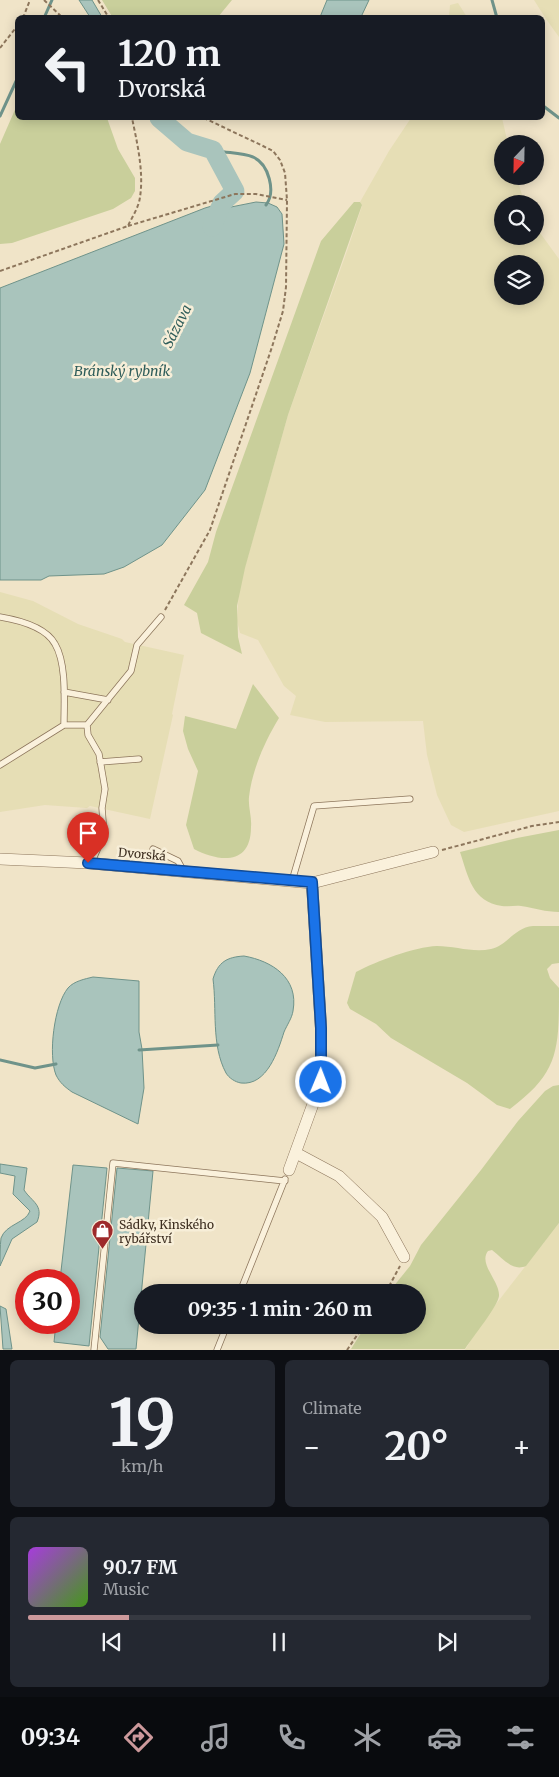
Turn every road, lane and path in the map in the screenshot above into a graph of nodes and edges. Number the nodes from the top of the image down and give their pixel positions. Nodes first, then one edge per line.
1 (30, 0) edge
2 (44, 0) edge
3 (98, 0) edge
4 (24, 15) edge
5 (60, 15) edge
6 (107, 15) edge
7 (15, 29) edge
8 (0, 48) edge
9 (133, 120) edge
10 (208, 120) edge
11 (288, 200) junction
12 (128, 226) junction
13 (0, 271) edge
14 (0, 617) edge
15 (161, 617) joint
16 (64, 692) junction
17 (108, 700) junction
18 (64, 725) junction
19 (87, 725) junction
20 (139, 759) dead end
21 (100, 762) junction
22 (0, 765) edge
23 (410, 799) dead end
24 (559, 822) edge
25 (153, 849) dead end
26 (433, 852) joint
27 (0, 859) edge
28 (91, 864) junction
29 (184, 872) junction
30 (292, 881) junction
31 (312, 882) junction
32 (296, 1153) junction
33 (287, 1175) junction
34 (404, 1257) joint
35 (243, 1284) edge
36 (390, 1284) edge
37 (223, 1334) edge
38 (358, 1334) edge
39 (94, 1350) edge
40 (217, 1350) edge
41 (347, 1350) edge

1 - 4 path
2 - 5 path
3 - 6 path
7 - 8 path
9 - 12 path
10 - 11 path
11 - 12 path
11 - 15 path
12 - 13 path
14 - 16 lane
15 - 17 lane
16 - 17 lane
16 - 18 lane
17 - 19 lane
18 - 19 lane
18 - 22 lane
19 - 21 lane
20 - 21 lane
21 - 28 lane
23 - 30 lane
24 - 26 path
25 - 29 lane
26 - 31 street, Dvorská
27 - 28 street, Dvorská
28 - 29 street, Dvorská
29 - 30 street, Dvorská
30 - 31 street, Dvorská
31 - 32 street
32 - 33 street
32 - 34 street
33 - 35 lane
33 - 39 lane
34 - 36 path
37 - 40 lane
38 - 41 path

